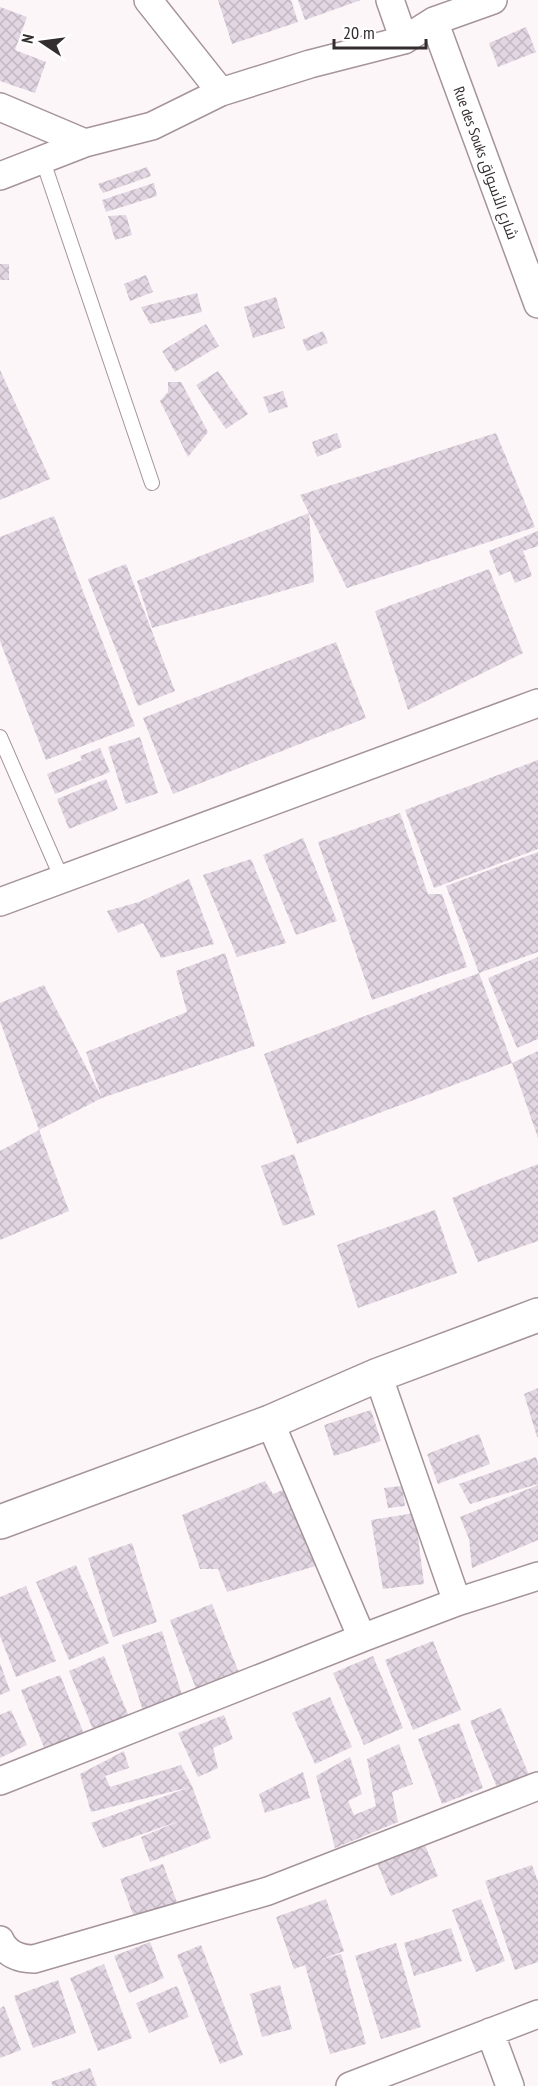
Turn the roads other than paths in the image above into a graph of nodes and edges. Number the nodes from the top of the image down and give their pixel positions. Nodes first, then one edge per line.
1 (148, 0) edge
2 (390, 0) edge
3 (493, 0) edge
4 (434, 21) junction
5 (404, 40) junction
6 (222, 92) junction
7 (0, 107) edge
8 (85, 143) junction
9 (43, 161) junction
10 (0, 176) edge
11 (538, 304) edge
12 (152, 483) dead end
13 (538, 703) edge
14 (0, 737) edge
15 (62, 879) junction
16 (0, 902) edge
17 (538, 1315) edge
18 (378, 1375) junction
19 (270, 1422) junction
20 (0, 1522) edge
21 (538, 1576) edge
22 (457, 1602) junction
23 (362, 1638) junction
24 (0, 1780) edge
25 (538, 1786) edge
26 (0, 1940) edge
27 (538, 2014) edge
28 (490, 2032) junction
29 (350, 2086) edge
30 (510, 2086) edge

1 - 6 street
2 - 5 street
3 - 4 street
4 - 5 street
4 - 11 street, Rue des Souks شارع الأسواق
5 - 6 street
6 - 8 street
7 - 8 street
8 - 9 street
9 - 10 street
9 - 12 lane
13 - 15 street
14 - 15 lane
15 - 16 street
17 - 18 main road
18 - 19 main road
18 - 22 street
19 - 20 main road
19 - 23 street
21 - 22 street
22 - 23 street
23 - 24 street
25 - 26 street
27 - 28 street
28 - 29 street
28 - 30 street

